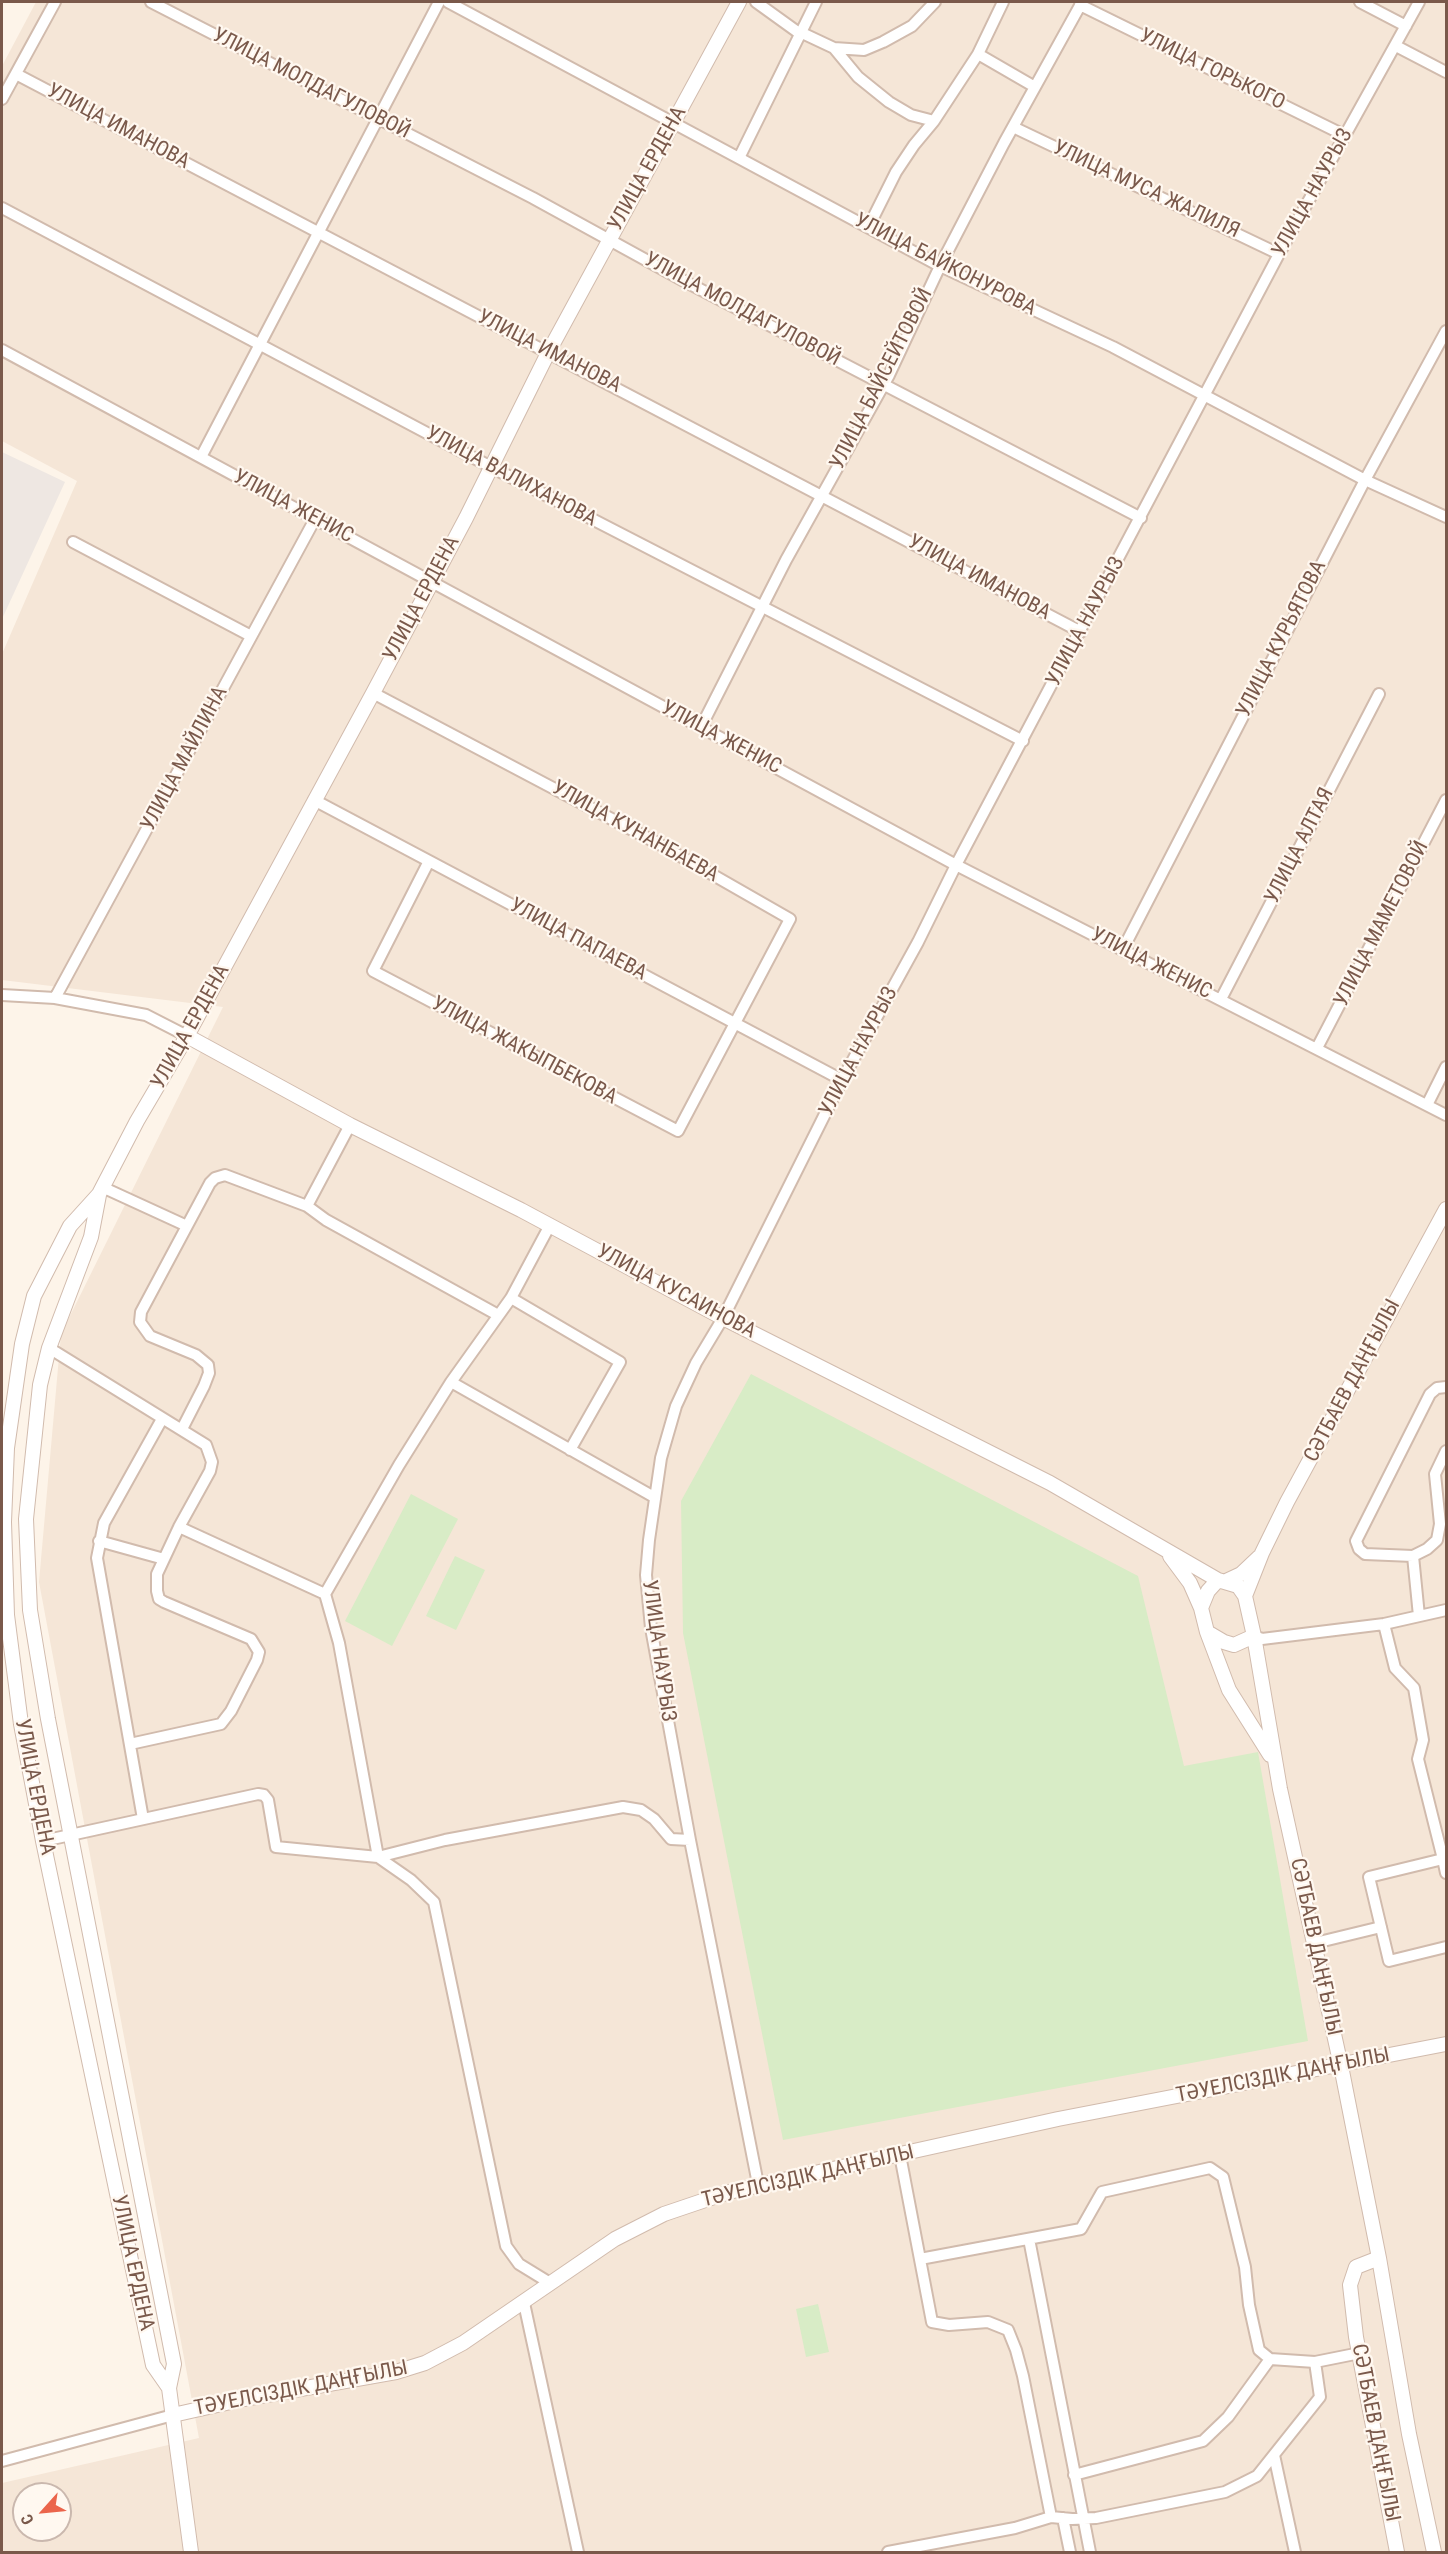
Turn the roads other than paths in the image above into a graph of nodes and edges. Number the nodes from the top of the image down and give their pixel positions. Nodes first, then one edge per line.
1 (55, 2) edge
2 (151, 2) edge
3 (439, 2) edge
4 (448, 2) edge
5 (739, 2) edge
6 (756, 2) edge
7 (816, 2) edge
8 (936, 2) edge
9 (1003, 2) edge
10 (1360, 2) edge
11 (1419, 2) edge
12 (1081, 4) edge
13 (1407, 26) junction
14 (799, 32) junction
15 (1396, 46) junction
16 (834, 48) junction
17 (978, 54) junction
18 (1446, 72) edge
19 (16, 74) junction
20 (1035, 87) junction
21 (2, 99) edge
22 (376, 118) junction
23 (934, 121) junction
24 (673, 124) junction
25 (1013, 127) junction
26 (1344, 135) junction
27 (739, 158) junction
28 (2, 208) edge
29 (868, 226) junction
30 (318, 232) junction
31 (610, 240) junction
32 (1280, 254) junction
33 (940, 266) junction
34 (1446, 331) edge
35 (260, 344) junction
36 (2, 350) edge
37 (548, 353) junction
38 (884, 384) junction
39 (1204, 395) junction
40 (201, 457) junction
41 (491, 467) junction
42 (1365, 480) junction
43 (822, 495) junction
44 (1446, 517) edge
45 (1141, 518) junction
46 (315, 519) junction
47 (73, 542) dead end
48 (432, 582) junction
49 (762, 608) junction
50 (1081, 632) junction
51 (251, 636) junction
52 (373, 693) junction
53 (1379, 694) dead end
54 (701, 727) junction
55 (1023, 741) junction
56 (314, 800) junction
57 (1446, 800) edge
58 (429, 861) junction
59 (956, 865) junction
60 (1123, 949) junction
61 (2, 995) edge
62 (55, 998) junction
63 (1221, 999) junction
64 (735, 1023) junction
65 (187, 1036) junction
66 (1317, 1048) junction
67 (1446, 1067) edge
68 (842, 1080) junction
69 (1427, 1105) junction
70 (1446, 1115) edge
71 (350, 1125) junction
72 (101, 1191) junction
73 (307, 1206) junction
74 (1446, 1209) edge
75 (187, 1226) junction
76 (550, 1226) junction
77 (511, 1298) junction
78 (498, 1315) junction
79 (723, 1318) junction
80 (49, 1348) junction
81 (451, 1382) junction
82 (1446, 1387) edge
83 (162, 1419) junction
84 (182, 1429) junction
85 (570, 1450) junction
86 (1446, 1451) edge
87 (654, 1497) junction
88 (179, 1527) junction
89 (99, 1541) junction
90 (1164, 1550) junction
91 (1262, 1554) junction
92 (1413, 1556) junction
93 (164, 1559) junction
94 (1222, 1580) junction
95 (325, 1594) junction
96 (1245, 1596) junction
97 (1201, 1608) junction
98 (1446, 1610) edge
99 (1419, 1616) junction
100 (1384, 1624) junction
101 (1207, 1632) junction
102 (1254, 1636) junction
103 (130, 1744) junction
104 (1276, 1766) junction
105 (143, 1819) junction
106 (72, 1836) junction
107 (690, 1840) junction
108 (43, 1841) junction
109 (378, 1857) junction
110 (1443, 1859) junction
111 (1446, 1873) edge
112 (1381, 1927) junction
113 (1315, 1943) junction
114 (1446, 1947) edge
115 (1446, 2044) edge
116 (1341, 2066) junction
117 (900, 2155) junction
118 (758, 2184) junction
119 (1029, 2239) junction
120 (1379, 2258) junction
121 (920, 2259) junction
122 (549, 2283) junction
123 (524, 2303) junction
124 (1360, 2353) junction
125 (1270, 2360) junction
126 (1315, 2362) junction
127 (169, 2388) junction
128 (173, 2415) junction
129 (1274, 2455) junction
130 (2, 2460) edge
131 (1074, 2475) junction
132 (1052, 2517) junction
133 (1063, 2518) junction
134 (1083, 2519) junction
135 (191, 2553) edge
136 (578, 2553) edge
137 (888, 2553) edge
138 (1070, 2553) edge
139 (1090, 2553) edge
140 (1295, 2553) edge
141 (1397, 2553) edge
142 (1434, 2553) edge

1 - 19 street
2 - 22 street, УЛИЦА МОЛДАГУЛОВОЙ
3 - 22 street
4 - 24 street, УЛИЦА БАЙКОНУРОВА
5 - 24 street, УЛИЦА ЕРДЕНА
6 - 14 street
7 - 14 street
8 - 16 street
9 - 17 street
10 - 13 street
11 - 13 street, УЛИЦА НАУРЫЗ
12 - 20 street, УЛИЦА БАЙСЕЙТОВОЙ
12 - 26 street, УЛИЦА ГОРЬКОГО
13 - 15 street, УЛИЦА НАУРЫЗ
14 - 16 street
14 - 27 street
15 - 18 street
15 - 26 street, УЛИЦА НАУРЫЗ
16 - 23 street
17 - 20 street
17 - 23 street
19 - 21 street
19 - 30 street, УЛИЦА ИМАНОВА
20 - 25 street, УЛИЦА БАЙСЕЙТОВОЙ
22 - 30 street
22 - 31 street, УЛИЦА МОЛДАГУЛОВОЙ
23 - 29 street
24 - 27 street, УЛИЦА БАЙКОНУРОВА
24 - 31 street, УЛИЦА ЕРДЕНА
25 - 32 street, УЛИЦА МУСА ЖАЛИЛЯ
25 - 33 street, УЛИЦА БАЙСЕЙТОВОЙ
26 - 32 street, УЛИЦА НАУРЫЗ
27 - 29 street, УЛИЦА БАЙКОНУРОВА
28 - 35 street, УЛИЦА ВАЛИХАНОВА
29 - 33 street, УЛИЦА БАЙКОНУРОВА
30 - 35 street
30 - 37 street, УЛИЦА ИМАНОВА
31 - 37 street, УЛИЦА ЕРДЕНА
31 - 38 street, УЛИЦА МОЛДАГУЛОВОЙ
32 - 39 street, УЛИЦА НАУРЫЗ
33 - 38 street, УЛИЦА БАЙСЕЙТОВОЙ
33 - 39 street, УЛИЦА БАЙКОНУРОВА
34 - 42 street, УЛИЦА КУРЬЯТОВА
35 - 40 street
35 - 41 street, УЛИЦА ВАЛИХАНОВА
36 - 40 street, УЛИЦА ЖЕНИС
37 - 41 street, УЛИЦА ЕРДЕНА
37 - 43 street, УЛИЦА ИМАНОВА
38 - 43 street, УЛИЦА БАЙСЕЙТОВОЙ
38 - 45 street, УЛИЦА МОЛДАГУЛОВОЙ
39 - 42 street, УЛИЦА БАЙКОНУРОВА
39 - 45 street, УЛИЦА НАУРЫЗ
40 - 46 street, УЛИЦА ЖЕНИС
41 - 48 street, УЛИЦА ЕРДЕНА
41 - 49 street, УЛИЦА ВАЛИХАНОВА
42 - 44 street, УЛИЦА БАЙКОНУРОВА
42 - 60 street, УЛИЦА КУРЬЯТОВА
43 - 49 street, УЛИЦА БАЙСЕЙТОВОЙ
43 - 50 street, УЛИЦА ИМАНОВА
45 - 50 street, УЛИЦА НАУРЫЗ
46 - 48 street, УЛИЦА ЖЕНИС
46 - 51 street, УЛИЦА МАЙЛИНА
47 - 51 street
48 - 52 street, УЛИЦА ЕРДЕНА
48 - 54 street, УЛИЦА ЖЕНИС
49 - 54 street, УЛИЦА БАЙСЕЙТОВОЙ
49 - 55 street, УЛИЦА ВАЛИХАНОВА
50 - 55 street, УЛИЦА НАУРЫЗ
51 - 62 street, УЛИЦА МАЙЛИНА
52 - 56 street, УЛИЦА ЕРДЕНА
52 - 64 street, УЛИЦА КУНАНБАЕВА
53 - 63 street, УЛИЦА АЛТАЯ
54 - 59 street, УЛИЦА ЖЕНИС
55 - 59 street, УЛИЦА НАУРЫЗ
56 - 58 street, УЛИЦА ПАПАЕВА
56 - 65 street, УЛИЦА ЕРДЕНА
57 - 66 street, УЛИЦА МАМЕТОВОЙ
58 - 64 street, УЛИЦА ПАПАЕВА
58 - 64 street, УЛИЦА ЖАКЫПБЕКОВА
59 - 60 street, УЛИЦА ЖЕНИС
59 - 68 street, УЛИЦА НАУРЫЗ
60 - 63 street, УЛИЦА ЖЕНИС
61 - 62 street
62 - 65 street
63 - 66 street, УЛИЦА ЖЕНИС
64 - 68 street, УЛИЦА ПАПАЕВА
65 - 71 street, УЛИЦА КУСАИНОВА
65 - 72 street, УЛИЦА ЕРДЕНА
66 - 69 street, УЛИЦА ЖЕНИС
67 - 69 street
68 - 79 street, УЛИЦА НАУРЫЗ
69 - 70 street, УЛИЦА ЖЕНИС
71 - 73 street
71 - 76 street, УЛИЦА КУСАИНОВА
72 - 75 street
72 - 80 street, УЛИЦА ЕРДЕНА
72 - 108 street, УЛИЦА ЕРДЕНА
73 - 75 street
73 - 78 street
74 - 91 street, СӘТБАЕВ ДАҢҒЫЛЫ
75 - 84 street
76 - 77 street
76 - 79 street, УЛИЦА КУСАИНОВА
77 - 78 street
77 - 85 street
78 - 81 street
79 - 87 street, УЛИЦА НАУРЫЗ
79 - 90 street, УЛИЦА КУСАИНОВА
80 - 83 street
80 - 106 street, УЛИЦА ЕРДЕНА
81 - 85 street
81 - 95 street
82 - 92 street
83 - 84 street
83 - 89 street
84 - 88 street
85 - 87 street
86 - 92 street
87 - 107 street, УЛИЦА НАУРЫЗ
88 - 93 street
88 - 95 street
89 - 93 street
89 - 103 street
90 - 94 street, УЛИЦА КУСАИНОВА
90 - 97 street
91 - 94 street
91 - 96 street, СӘТБАЕВ ДАҢҒЫЛЫ
92 - 99 street
93 - 103 street
94 - 96 street
94 - 97 street
95 - 109 street
96 - 102 street
97 - 101 street
98 - 99 street
99 - 100 street
100 - 102 street
100 - 110 street
101 - 102 street
101 - 104 street
102 - 104 street, СӘТБАЕВ ДАҢҒЫЛЫ
103 - 105 street
104 - 113 street, СӘТБАЕВ ДАҢҒЫЛЫ
105 - 106 street
105 - 109 street
106 - 108 street
106 - 127 street, УЛИЦА ЕРДЕНА
107 - 109 street
107 - 118 street, УЛИЦА НАУРЫЗ
108 - 127 street, УЛИЦА ЕРДЕНА
109 - 122 street
110 - 111 street
110 - 112 street
112 - 113 street
112 - 114 street
113 - 116 street, СӘТБАЕВ ДАҢҒЫЛЫ
115 - 116 street, ТӘУЕЛСІЗДІК ДАҢҒЫЛЫ
116 - 117 street, ТӘУЕЛСІЗДІК ДАҢҒЫЛЫ
116 - 120 street, СӘТБАЕВ ДАҢҒЫЛЫ
117 - 118 street, ТӘУЕЛСІЗДІК ДАҢҒЫЛЫ
117 - 121 street
118 - 122 street, ТӘУЕЛСІЗДІК ДАҢҒЫЛЫ
119 - 121 street
119 - 125 street
119 - 131 street
120 - 124 street, СӘТБАЕВ ДАҢҒЫЛЫ
120 - 142 street, СӘТБАЕВ ДАҢҒЫЛЫ
121 - 132 street
122 - 123 street, ТӘУЕЛСІЗДІК ДАҢҒЫЛЫ
123 - 128 street, ТӘУЕЛСІЗДІК ДАҢҒЫЛЫ
123 - 136 street
124 - 126 street
124 - 141 street, СӘТБАЕВ ДАҢҒЫЛЫ
125 - 126 street
125 - 131 street
126 - 129 street
127 - 128 street, УЛИЦА ЕРДЕНА
128 - 130 street
128 - 135 street, УЛИЦА ЕРДЕНА
129 - 134 street
129 - 140 street
131 - 134 street
132 - 133 street
132 - 137 street
133 - 134 street
133 - 138 street
134 - 139 street

